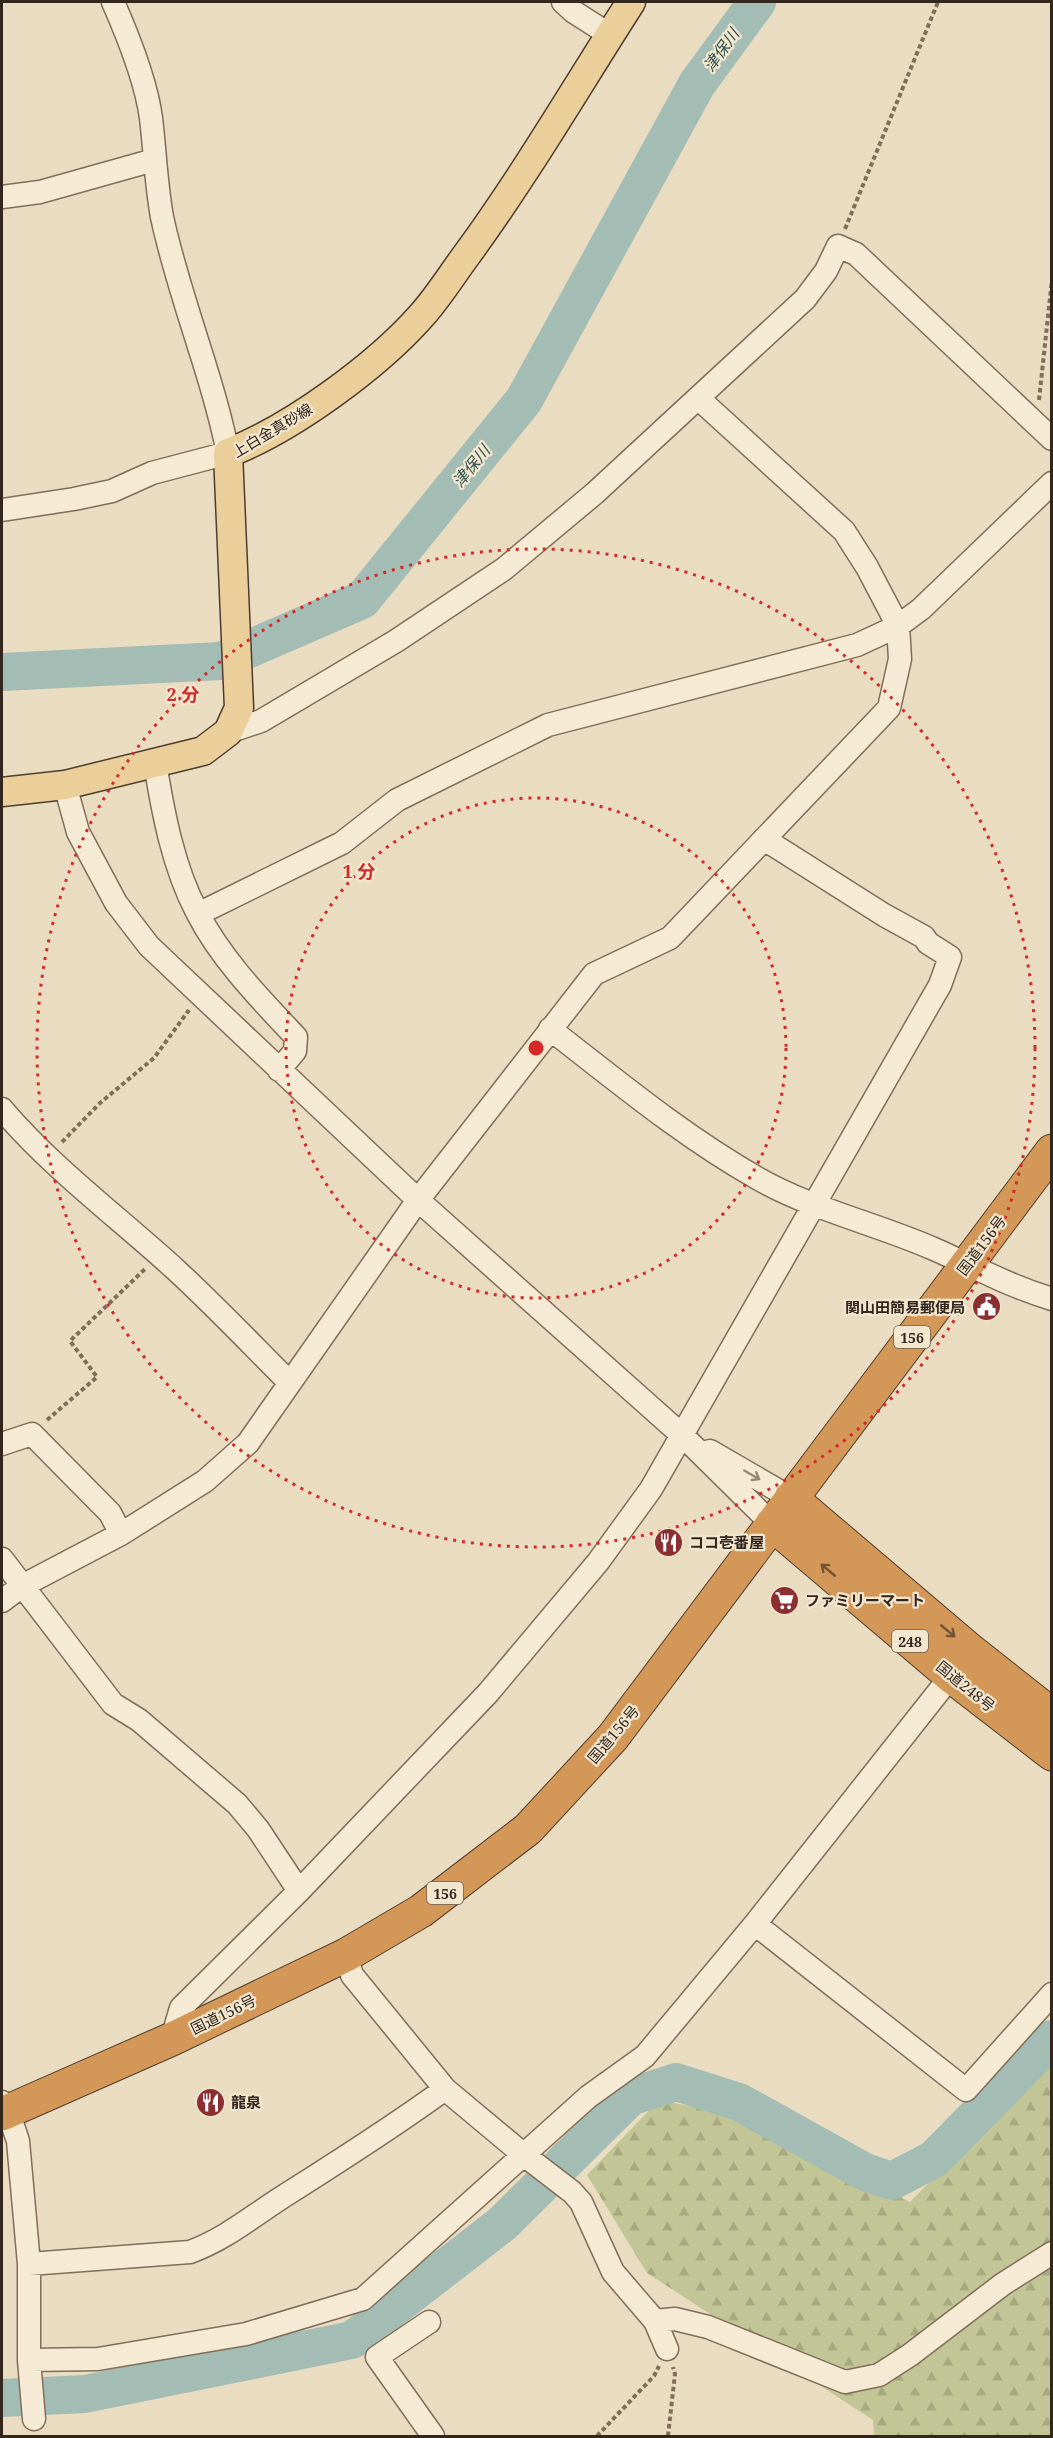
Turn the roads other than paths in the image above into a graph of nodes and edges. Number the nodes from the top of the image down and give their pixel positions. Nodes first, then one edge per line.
1 (112, 2) edge
2 (563, 2) edge
3 (631, 2) edge
4 (610, 35) junction
5 (154, 160) junction
6 (2, 197) edge
7 (698, 398) junction
8 (1052, 439) edge
9 (228, 461) junction
10 (1052, 483) edge
11 (2, 510) edge
12 (898, 626) junction
13 (233, 720) junction
14 (155, 763) junction
15 (64, 785) junction
16 (2, 792) edge
17 (764, 838) junction
18 (198, 914) junction
19 (550, 1029) junction
20 (279, 1070) junction
21 (2, 1109) edge
22 (1052, 1151) edge
23 (418, 1200) junction
24 (813, 1203) junction
25 (966, 1266) junction
26 (1052, 1299) edge
27 (289, 1382) junction
28 (682, 1436) junction
29 (2, 1444) edge
30 (792, 1498) junction
31 (772, 1524) junction
32 (121, 1534) junction
33 (2, 1559) edge
34 (22, 1586) junction
35 (2, 1602) edge
36 (951, 1676) junction
37 (1052, 1715) edge
38 (1052, 1754) edge
39 (298, 1891) junction
40 (755, 1924) junction
41 (346, 1955) junction
42 (1052, 1994) edge
43 (171, 2039) junction
44 (445, 2089) junction
45 (4, 2109) edge
46 (527, 2157) junction
47 (1052, 2253) edge
48 (29, 2264) junction
49 (655, 2321) junction
50 (429, 2322) dead end
51 (667, 2349) road end
52 (29, 2366) junction
53 (34, 2419) dead end
54 (433, 2436) edge

1 - 5 street
2 - 4 street
3 - 4 main road, 上白金真砂線
4 - 9 main road, 上白金真砂線
5 - 6 street
5 - 9 street
7 - 8 street
7 - 12 street
7 - 13 street
9 - 11 street
9 - 13 main road, 上白金真砂線
10 - 12 street
12 - 17 street
12 - 18 street
13 - 14 main road
14 - 15 main road
14 - 18 street
15 - 16 main road
15 - 20 street
17 - 19 street
17 - 24 street
18 - 20 street
19 - 23 street
19 - 24 street
20 - 23 street
21 - 27 street
22 - 25 highway, 国道156号 / 156
23 - 27 street
23 - 28 street
24 - 25 street
24 - 28 street
25 - 26 street
25 - 30 highway, 国道156号 / 156
27 - 32 street
28 -> 30 street
28 - 31 street
28 - 39 street
29 - 32 street
30 - 31 highway, 国道156号 / 156
30 -> 37 highway, 国道248号 / 248
36 -> 31 highway, 国道248号 / 248
31 - 41 highway, 国道156号 / 156
32 - 34 street
33 - 34 street
34 - 35 street
34 - 39 street
36 - 38 highway, 国道248号 / 248
36 - 40 street
39 - 43 street
40 - 42 street
40 - 46 street
41 - 43 highway, 国道156号 / 156
41 - 44 street
43 - 45 highway, 国道156号 / 156
44 - 46 street
44 - 48 street
45 - 48 street
46 - 49 street
46 - 52 street
47 - 49 street
48 - 52 street
49 - 51 street
50 - 54 street
52 - 53 street

